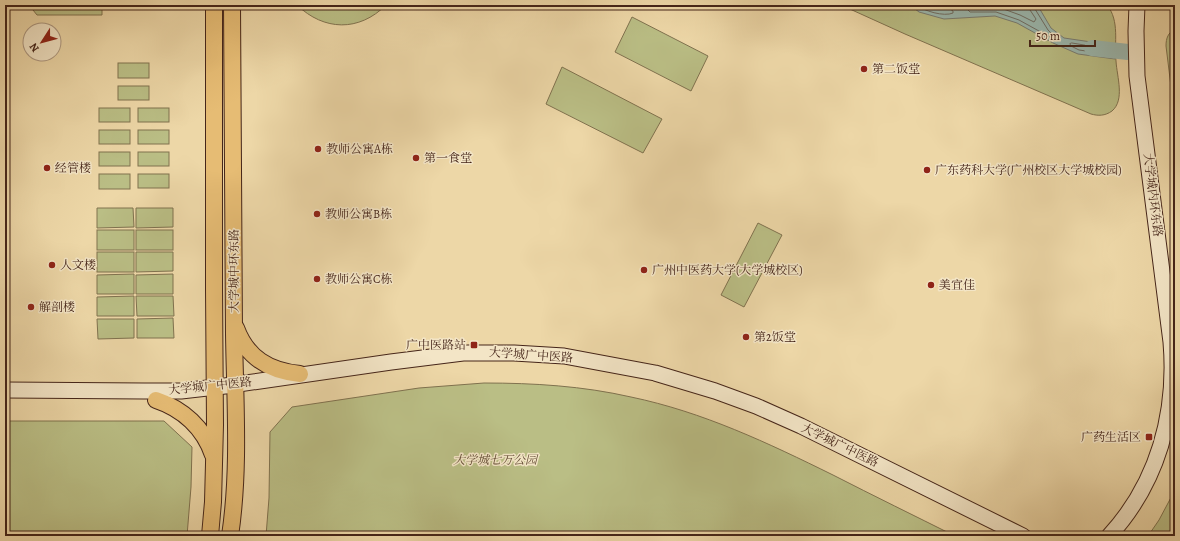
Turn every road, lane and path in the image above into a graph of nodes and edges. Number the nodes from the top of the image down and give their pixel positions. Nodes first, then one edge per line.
1 (214, 5) edge
2 (232, 5) edge
3 (1138, 5) edge
4 (1147, 5) edge
5 (1175, 294) edge
6 (234, 320) junction
7 (300, 374) junction
8 (235, 388) junction
9 (5, 390) edge
10 (215, 391) junction
11 (5, 399) edge
12 (156, 400) junction
13 (1175, 431) edge
14 (214, 460) junction
15 (210, 536) edge
16 (230, 536) edge
17 (1004, 536) edge
18 (1023, 536) edge
19 (1108, 536) edge
20 (1122, 536) edge

1 - 10 main road, 大学城中环东路
2 - 6 main road, 大学城中环东路
3 - 19 main road, 大学城内环东路
4 - 5 main road, 大学城内环东路
6 - 7 main road
6 - 8 main road, 大学城中环东路
7 - 8 main road, 大学城广中医路
7 - 18 main road, 大学城广中医路
8 - 10 main road, 大学城广中医路
8 - 16 main road, 大学城中环东路
8 - 17 main road, 大学城广中医路
9 - 10 main road, 大学城广中医路
10 - 12 main road, 大学城广中医路
10 - 14 main road, 大学城中环东路
11 - 12 main road, 大学城广中医路
12 - 14 main road
13 - 20 main road
14 - 15 main road, 大学城中环东路

